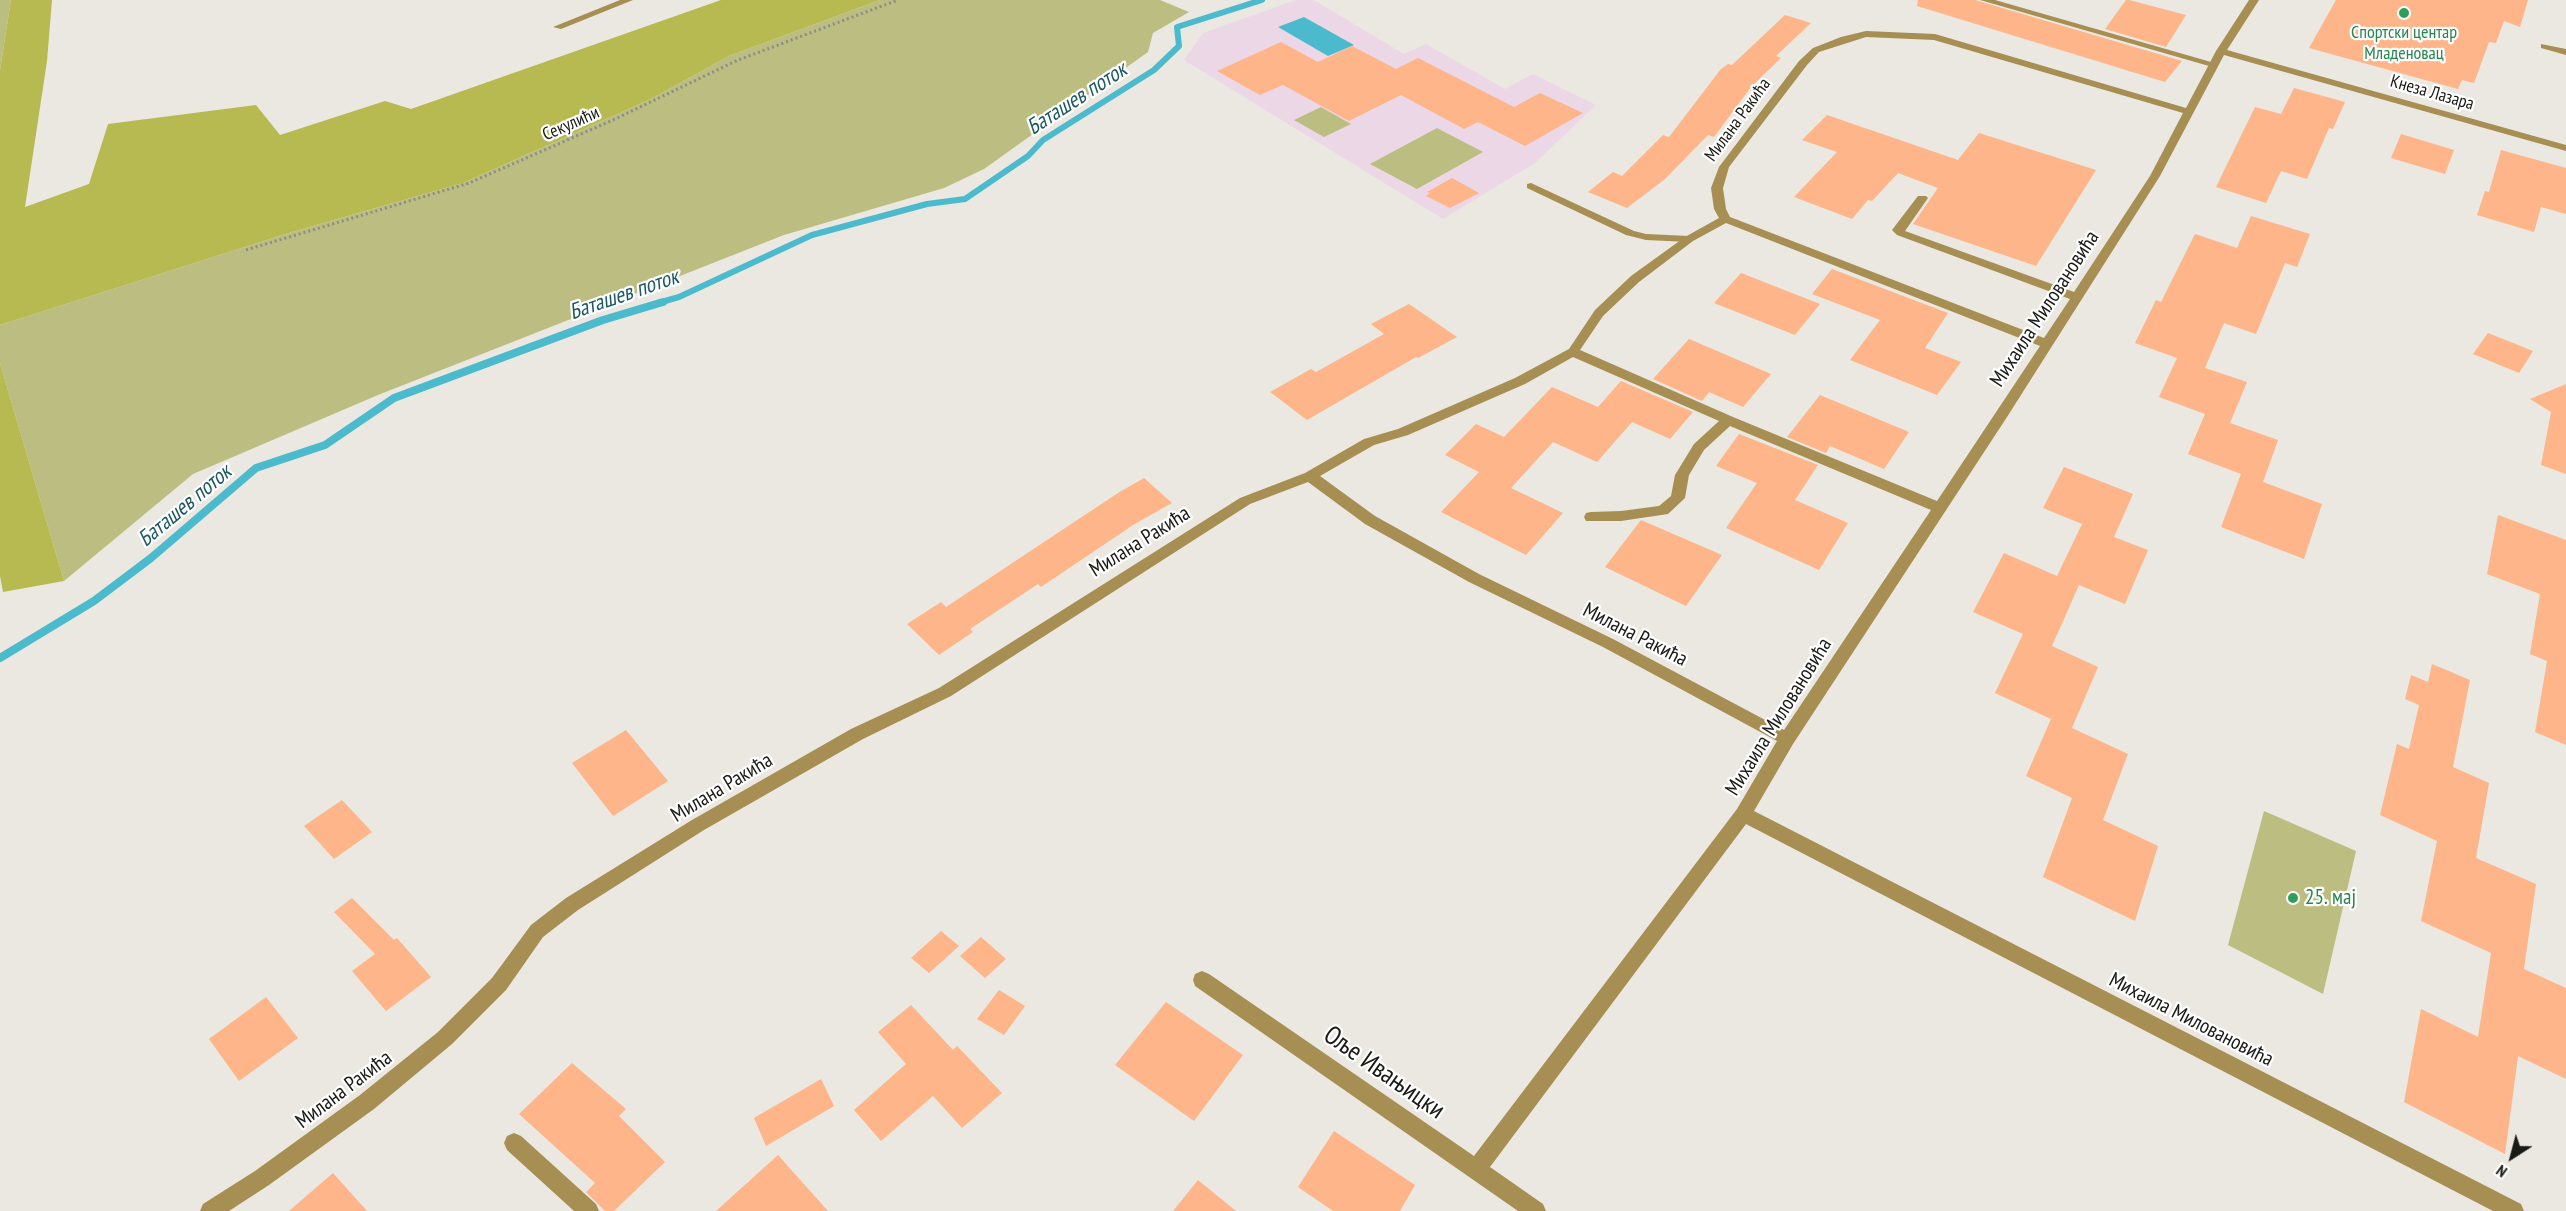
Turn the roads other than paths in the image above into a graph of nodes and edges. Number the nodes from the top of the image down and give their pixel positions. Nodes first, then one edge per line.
1 (628, 0) edge
2 (1985, 0) edge
3 (2254, 0) edge
4 (558, 27) dead end
5 (2544, 46) dead end
6 (2566, 52) edge
7 (2217, 57) junction
8 (2188, 112) junction
9 (2566, 148) edge
10 (1531, 186) dead end
11 (1922, 198) dead end
12 (1725, 219) junction
13 (1689, 239) junction
14 (2077, 297) junction
15 (2048, 344) junction
16 (1574, 352) junction
17 (1728, 420) junction
18 (1310, 476) junction
19 (1940, 508) junction
20 (1591, 517) dead end
21 (1787, 739) junction
22 (1743, 814) junction
23 (1202, 980) dead end
24 (514, 1143) dead end
25 (1476, 1170) junction
26 (210, 1211) edge
27 (589, 1211) edge
28 (1536, 1211) edge
29 (2514, 1211) edge

1 - 4 street
2 - 7 street, Кнеза Лазара
3 - 7 street, Михаила Миловановића
5 - 6 street
7 - 8 street, Михаила Миловановића
7 - 9 street, Кнеза Лазара
8 - 12 street, Милана Ракића
8 - 14 street, Михаила Миловановића
10 - 13 street
11 - 14 street
12 - 13 street, Милана Ракића
12 - 15 street
13 - 16 street, Милана Ракића
14 - 15 street, Михаила Миловановића
15 - 19 street, Михаила Миловановића
16 - 17 street
16 - 18 street, Милана Ракића
17 - 19 street
17 - 20 street
18 - 21 street, Милана Ракића
18 - 26 street, Милана Ракића
19 - 21 street, Михаила Миловановића
21 - 22 street, Михаила Миловановића
22 - 25 street
22 - 29 street, Михаила Миловановића
23 - 25 street, Оље Ивањицки
24 - 27 street
25 - 28 street, Оље Ивањицки

